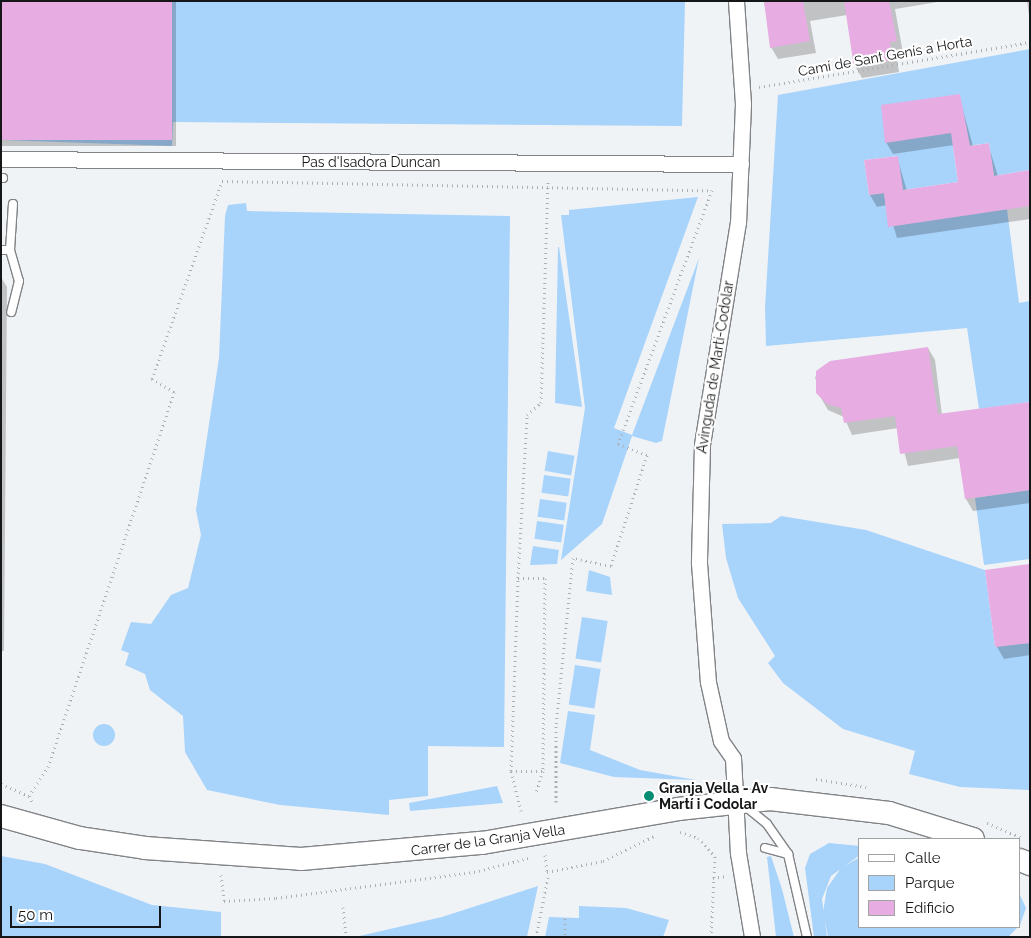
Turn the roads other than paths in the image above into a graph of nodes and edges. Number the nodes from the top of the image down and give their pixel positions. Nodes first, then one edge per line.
1 (736, 1) edge
2 (1, 159) edge
3 (740, 164) junction
4 (13, 204) dead end
5 (1, 250) edge
6 (10, 250) junction
7 (11, 312) dead end
8 (739, 801) junction
9 (2, 817) edge
10 (970, 838) edge
11 (765, 848) dead end
12 (788, 854) junction
13 (752, 937) edge
14 (807, 937) edge

1 - 3 street, Avinguda de Martí-Codolar
2 - 3 street, Pas d'Isadora Duncan
3 - 8 street, Avinguda de Martí-Codolar
4 - 6 lane
5 - 6 lane
6 - 7 lane
8 - 9 street, Carrer de la Granja Vella
8 - 10 street, Carrer de la Granja Vella
8 - 12 lane
8 - 13 street, Avinguda de Martí-Codolar
11 - 12 lane
12 - 14 lane

